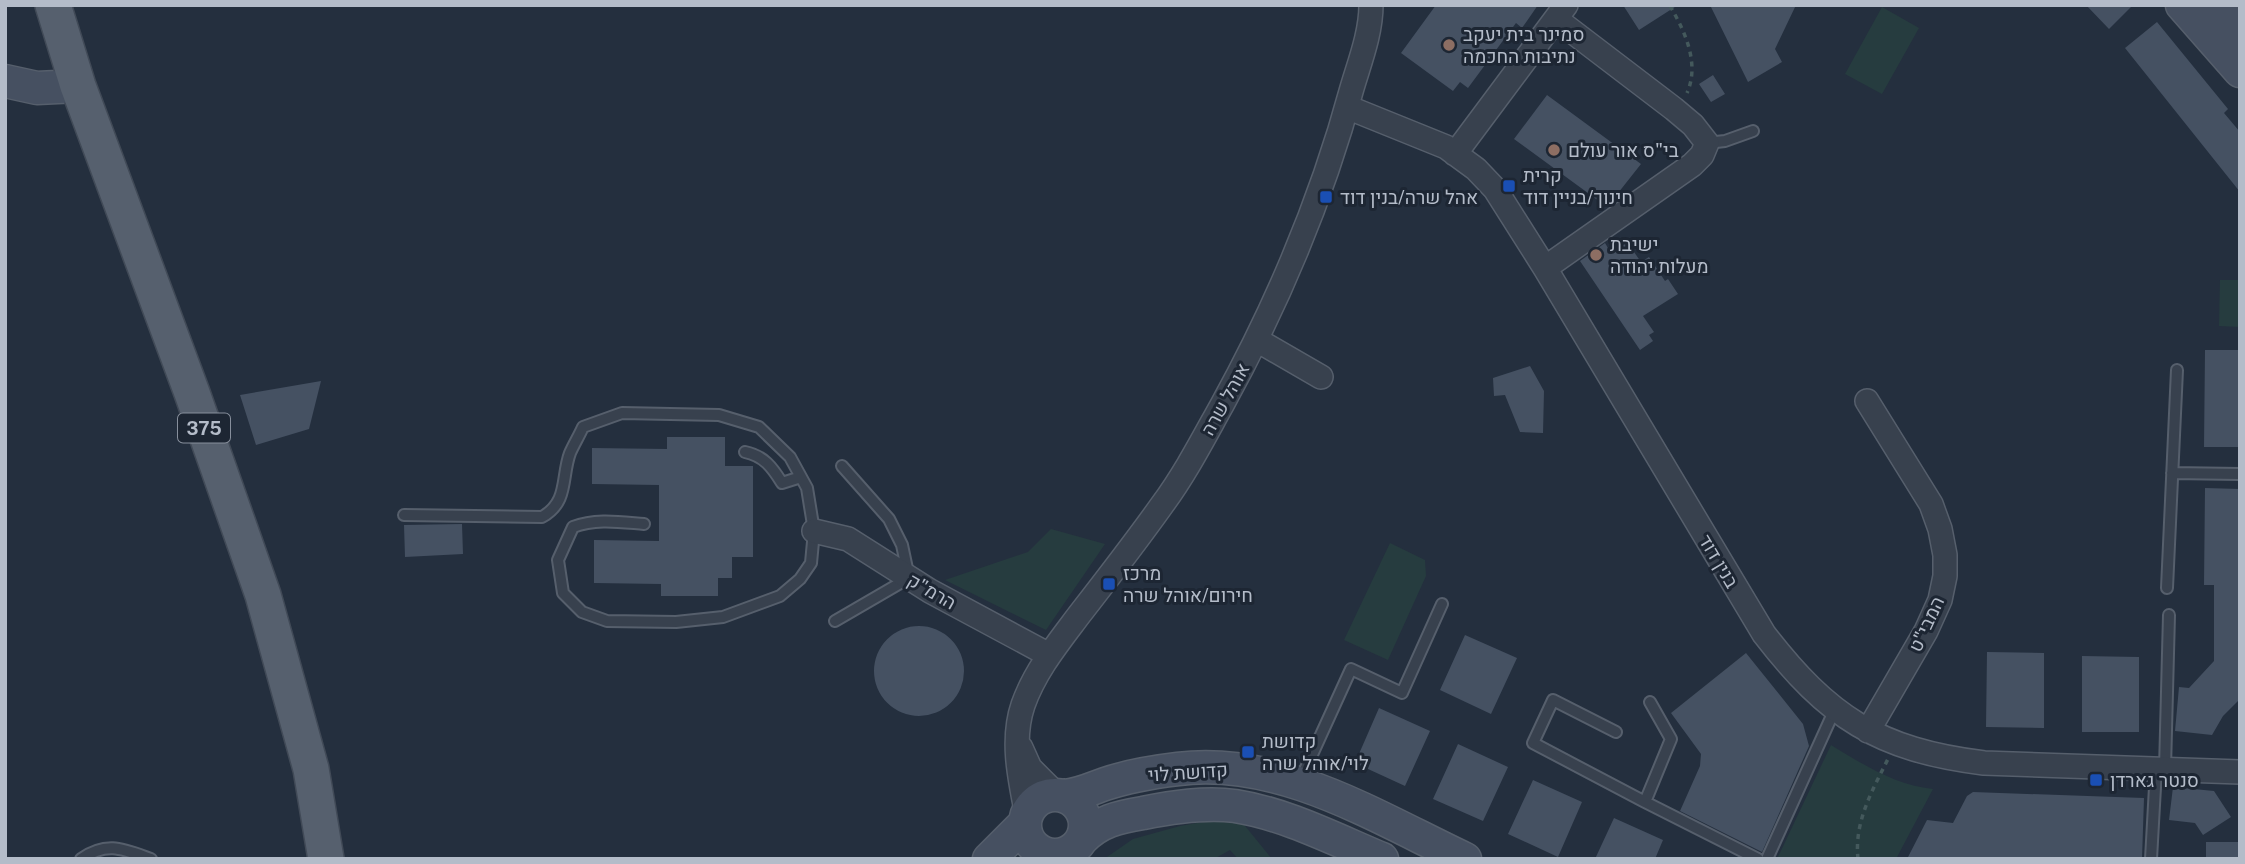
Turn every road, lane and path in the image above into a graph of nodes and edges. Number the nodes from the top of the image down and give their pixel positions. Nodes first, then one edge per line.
1 (53, 5) edge
2 (2182, 5) edge
3 (2215, 5) edge
4 (1670, 6) edge
5 (1373, 11) edge
6 (1561, 12) edge
7 (2240, 34) edge
8 (2240, 71) edge
9 (5, 82) edge
10 (78, 86) junction
11 (1347, 107) junction
12 (1674, 108) junction
13 (1752, 131) dead end
14 (1707, 143) junction
15 (1455, 154) junction
16 (1545, 268) junction
17 (1257, 340) junction
18 (2177, 370) dead end
19 (1321, 377) dead end
20 (1867, 401) dead end
21 (744, 452) dead end
22 (842, 466) dead end
23 (2172, 473) junction
24 (2240, 474) edge
25 (801, 477) junction
26 (404, 516) dead end
27 (644, 524) dead end
28 (814, 531) junction
29 (909, 578) junction
30 (2167, 588) dead end
31 (1442, 604) dead end
32 (2169, 615) dead end
33 (835, 621) dead end
34 (1049, 655) junction
35 (1650, 702) dead end
36 (1835, 709) junction
37 (1868, 731) junction
38 (1616, 732) dead end
39 (1018, 742) junction
40 (1895, 743) junction
41 (2160, 769) junction
42 (2240, 772) edge
43 (1298, 784) junction
44 (1060, 796) junction
45 (1645, 802) junction
46 (1026, 819) junction
47 (1081, 840) junction
48 (1044, 857) edge
49 (81, 859) edge
50 (151, 859) edge
51 (326, 859) edge
52 (989, 859) edge
53 (1382, 859) edge
54 (1465, 859) edge
55 (1758, 859) edge
56 (1767, 859) edge
57 (1858, 859) edge
58 (2151, 859) edge

1 - 10 main road, 375
2 - 8 street
3 - 7 street
4 - 12 path
5 - 11 street, אוהל שרה
6 - 12 street
6 - 15 street
9 - 10 street
10 - 51 main road, 375
11 - 15 street, בנין דוד
11 - 17 street, אוהל שרה
12 - 14 street
13 - 14 lane
14 - 16 street
15 - 16 street, בנין דוד
16 - 36 street, בנין דוד
17 - 19 street
17 - 34 street, אוהל שרה
18 - 23 lane
20 - 37 street, המבי"ט
21 - 25 lane
22 - 29 lane
23 - 24 lane
23 - 30 lane
25 - 26 lane
25 - 28 lane
27 - 28 lane
28 - 29 street, הרמ"ק
29 - 33 lane
29 - 34 street, הרמ"ק
31 - 43 lane
32 - 41 lane
34 - 39 street, אוהל שרה
35 - 45 lane
36 - 37 street, בנין דוד
36 - 56 lane
37 - 40 street, בנין דוד
38 - 45 lane
39 - 44 street
39 - 46 street, אוהל שרה
40 - 41 street, בנין דוד
40 - 57 path
41 - 42 street, בנין דוד
41 - 58 lane
43 - 44 street, קדושת לוי
43 - 54 street, קדושת לוי
44 - 46 street
44 - 47 street
45 - 55 lane
46 - 48 street
46 - 52 street
47 - 48 street
47 - 53 street, קדושת לוי
49 - 50 lane

